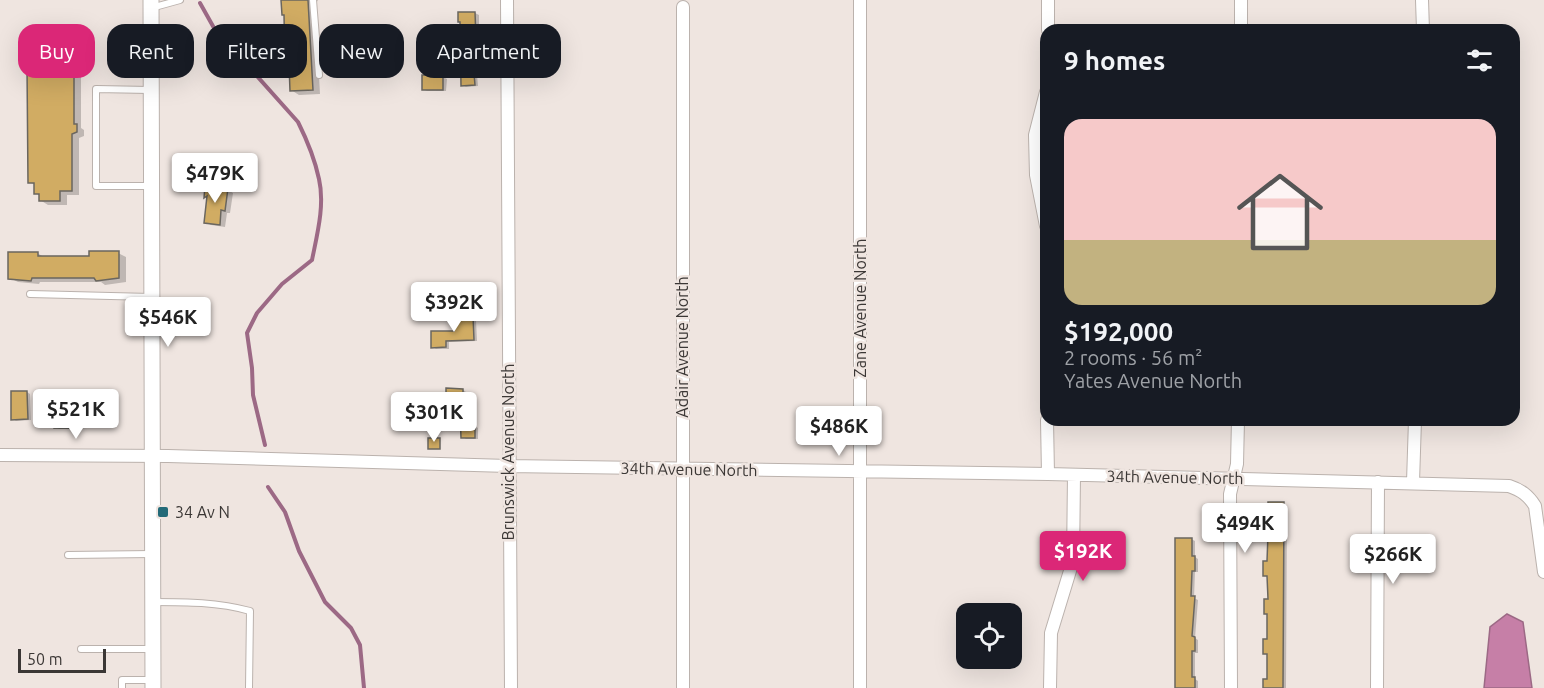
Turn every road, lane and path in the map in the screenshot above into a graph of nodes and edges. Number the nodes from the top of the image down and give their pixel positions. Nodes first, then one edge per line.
1 (180, 0) edge
2 (313, 0) edge
3 (507, 0) edge
4 (860, 0) edge
5 (1048, 0) edge
6 (1241, 0) edge
7 (1422, 0) edge
8 (151, 4) edge
9 (682, 7) dead end
10 (1048, 24) edge
11 (1241, 24) edge
12 (1423, 24) edge
13 (319, 75) dead end
14 (151, 90) junction
15 (1040, 115) edge
16 (151, 186) junction
17 (1040, 195) edge
18 (30, 294) dead end
19 (151, 297) junction
20 (1047, 426) edge
21 (1238, 426) edge
22 (1415, 426) edge
23 (0, 455) edge
24 (152, 456) junction
25 (508, 466) junction
26 (682, 469) junction
27 (859, 472) junction
28 (1048, 474) junction
29 (1074, 475) junction
30 (1233, 478) junction
31 (1378, 482) junction
32 (1413, 483) junction
33 (153, 554) junction
34 (68, 555) dead end
35 (1544, 572) edge
36 (153, 602) junction
37 (81, 649) dead end
38 (153, 649) junction
39 (153, 684) edge
40 (122, 688) edge
41 (249, 688) edge
42 (511, 688) edge
43 (683, 688) edge
44 (860, 688) edge
45 (1050, 688) edge
46 (1231, 688) edge
47 (1377, 688) edge

1 - 8 lane
2 - 13 lane
3 - 25 street, Brunswick Avenue North
4 - 27 street, Zane Avenue North
5 - 10 street
6 - 11 street
7 - 12 street
8 - 14 street
9 - 26 street, Adair Avenue North
14 - 16 street
14 - 16 lane
15 - 17 street
16 - 19 street
18 - 19 lane
19 - 24 street
20 - 28 street
21 - 30 street
22 - 32 street
23 - 24 street, 34th Avenue North
24 - 25 street, 34th Avenue North
24 - 33 street
25 - 26 street, 34th Avenue North
25 - 42 street, Brunswick Avenue North
26 - 27 street, 34th Avenue North
26 - 43 street, Adair Avenue North
27 - 28 street, 34th Avenue North
27 - 44 street, Zane Avenue North
28 - 29 street, 34th Avenue North
29 - 30 street, 34th Avenue North
29 - 45 street
30 - 31 street, 34th Avenue North
30 - 46 street
31 - 32 street, 34th Avenue North
31 - 47 street
32 - 35 street, 34th Avenue North
33 - 34 lane
33 - 36 street
36 - 38 street
36 - 41 lane
37 - 38 lane
38 - 39 street
39 - 40 lane

